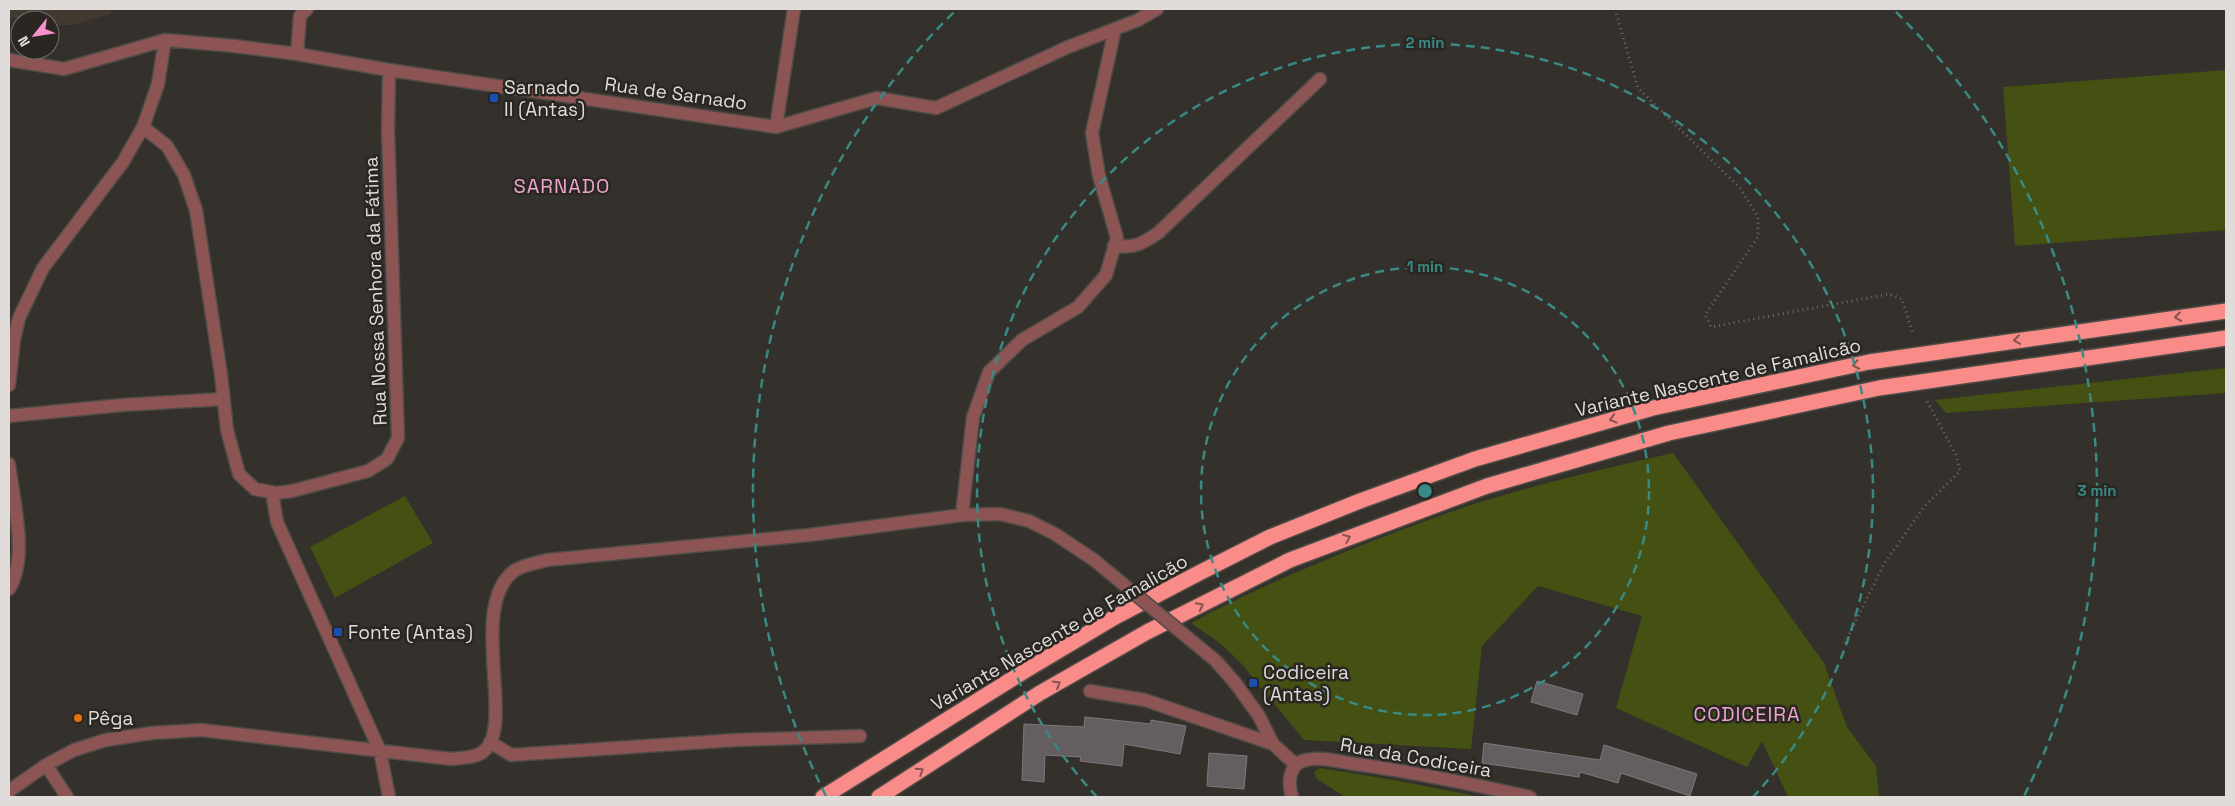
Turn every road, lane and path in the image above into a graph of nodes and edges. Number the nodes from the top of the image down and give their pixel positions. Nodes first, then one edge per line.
1 (308, 9) edge
2 (794, 9) edge
3 (1157, 9) edge
4 (1615, 9) edge
5 (1116, 29) junction
6 (165, 40) junction
7 (297, 54) junction
8 (9, 60) edge
9 (389, 70) junction
10 (1320, 79) dead end
11 (143, 127) junction
12 (776, 127) junction
13 (1114, 246) junction
14 (2226, 311) edge
15 (1913, 334) dead end
16 (2226, 338) edge
17 (9, 385) edge
18 (224, 399) junction
19 (1926, 401) dead end
20 (9, 416) edge
21 (9, 464) edge
22 (272, 492) junction
23 (962, 515) junction
24 (9, 589) edge
25 (1845, 643) dead end
26 (1090, 691) dead end
27 (860, 736) dead end
28 (490, 742) junction
29 (1274, 744) junction
30 (380, 751) junction
31 (46, 765) junction
32 (1296, 765) junction
33 (9, 790) edge
34 (67, 797) edge
35 (389, 797) edge
36 (824, 797) edge
37 (879, 797) edge
38 (1292, 797) edge
39 (1530, 797) edge

1 - 7 street
2 - 12 street
3 - 5 street, Rua de Sarnado
4 - 15 path
5 - 12 street, Rua de Sarnado
5 - 13 street
6 - 7 street, Rua de Sarnado
6 - 8 street, Rua de Sarnado
6 - 11 street
7 - 9 street, Rua de Sarnado
9 - 12 street, Rua de Sarnado
9 - 22 street, Rua Nossa Senhora da Fátima
10 - 13 street
11 - 17 street
11 - 18 street, Rua Nossa Senhora da Fátima
13 - 23 street
14 -> 36 highway, Variante Nascente de Famalicão
37 -> 16 highway
18 - 20 street
18 - 22 street, Rua Nossa Senhora da Fátima
19 - 25 path
21 - 24 street
22 - 30 street
23 - 28 street
23 - 29 street, bridge
26 - 29 street
27 - 28 street
28 - 30 street
29 - 32 street
30 - 31 street
30 - 35 street
31 - 33 street
31 - 34 street
32 - 38 street
32 - 39 street, Rua da Codiceira

